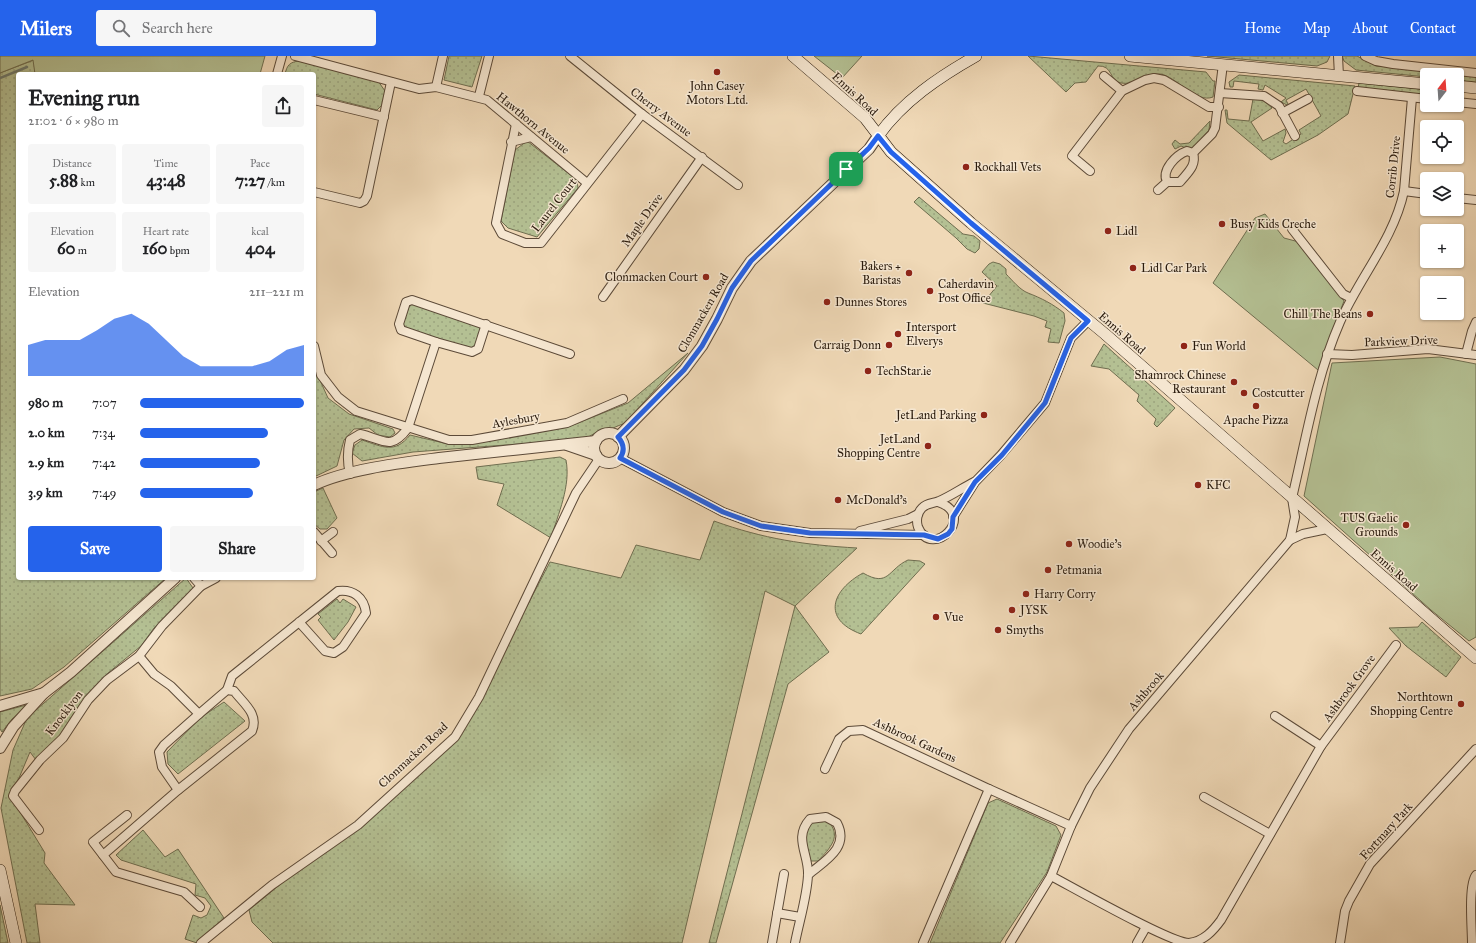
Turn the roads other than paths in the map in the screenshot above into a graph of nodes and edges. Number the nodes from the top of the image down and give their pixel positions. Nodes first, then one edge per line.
1 (282, 56) edge
2 (295, 56) edge
3 (443, 56) edge
4 (489, 56) edge
5 (570, 56) edge
6 (793, 56) edge
7 (976, 56) edge
8 (1130, 56) edge
9 (1338, 56) edge
10 (1365, 56) edge
11 (1223, 64) junction
12 (278, 72) edge
13 (1476, 73) edge
14 (1104, 76) dead end
15 (1338, 76) junction
16 (391, 82) junction
17 (1420, 83) edge
18 (436, 87) junction
19 (1464, 87) edge
20 (1476, 88) edge
21 (1122, 91) junction
22 (1357, 91) dead end
23 (1220, 93) junction
24 (478, 96) junction
25 (1412, 98) junction
26 (1308, 99) dead end
27 (1420, 99) edge
28 (316, 100) edge
29 (1464, 103) edge
30 (1476, 104) edge
31 (1219, 107) junction
32 (1282, 113) junction
33 (642, 114) junction
34 (384, 117) junction
35 (516, 124) junction
36 (878, 136) junction
37 (1295, 136) dead end
38 (531, 137) junction
39 (511, 142) junction
40 (1193, 153) junction
41 (702, 157) junction
42 (1090, 171) dead end
43 (1167, 182) junction
44 (587, 183) junction
45 (738, 185) dead end
46 (1158, 190) dead end
47 (1404, 191) junction
48 (316, 192) edge
49 (1420, 193) edge
50 (1464, 199) edge
51 (1476, 200) edge
52 (1292, 230) dead end
53 (602, 297) dead end
54 (1351, 298) junction
55 (1088, 321) junction
56 (1476, 322) edge
57 (486, 324) junction
58 (436, 342) junction
59 (316, 353) edge
60 (570, 354) dead end
61 (1327, 354) junction
62 (1466, 354) junction
63 (1476, 355) edge
64 (623, 398) dead end
65 (408, 428) junction
66 (618, 437) junction
67 (596, 441) junction
68 (565, 445) junction
69 (597, 457) junction
70 (620, 458) junction
71 (350, 474) junction
72 (975, 482) junction
73 (316, 484) edge
74 (1292, 498) junction
75 (938, 502) junction
76 (918, 514) junction
77 (953, 517) junction
78 (1327, 529) junction
79 (333, 532) dead end
80 (316, 535) edge
81 (843, 535) junction
82 (924, 535) junction
83 (1290, 540) junction
84 (321, 541) junction
85 (332, 553) dead end
86 (172, 580) edge
87 (196, 580) edge
88 (212, 580) edge
89 (201, 586) junction
90 (299, 622) junction
91 (1396, 645) dead end
92 (139, 656) junction
93 (1476, 658) edge
94 (227, 690) junction
95 (44, 693) junction
96 (0, 706) edge
97 (199, 714) junction
98 (1275, 716) dead end
99 (1321, 746) junction
100 (0, 748) edge
101 (1476, 749) edge
102 (825, 769) dead end
103 (989, 789) junction
104 (178, 790) junction
105 (1204, 797) dead end
106 (127, 815) dead end
107 (1071, 826) junction
108 (39, 830) dead end
109 (1270, 834) junction
110 (102, 856) junction
111 (0, 870) edge
112 (784, 874) dead end
113 (808, 875) junction
114 (1476, 875) edge
115 (1051, 876) junction
116 (200, 907) dead end
117 (777, 913) junction
118 (800, 917) junction
119 (1146, 927) junction
120 (16, 943) edge
121 (201, 943) edge
122 (772, 943) edge
123 (795, 943) edge
124 (924, 943) edge
125 (1010, 943) edge
126 (1136, 943) edge
127 (1340, 943) edge
128 (1472, 943) edge

1 - 12 street
2 - 16 street, Hawthorn Avenue
3 - 18 street
4 - 24 street
5 - 33 street, Cherry Avenue
6 - 36 main road, Ennis Road
7 - 36 main road
8 - 11 main road
9 - 15 street
10 - 13 street
11 - 15 main road
11 - 23 street
14 - 21 street
15 - 17 main road
16 - 18 street, Hawthorn Avenue
16 - 34 street
18 - 24 street, Hawthorn Avenue
19 - 20 main road
21 - 31 street
21 - 42 street
22 - 25 street
23 - 31 street
23 - 32 street
24 - 35 street, Hawthorn Avenue
25 - 27 street
25 - 47 street, Corrib Drive
26 - 32 street
28 - 34 street
29 - 30 street
31 - 40 street
32 - 37 street
33 - 41 street, Cherry Avenue
33 - 44 street, Laurel Court
34 - 48 street
35 - 38 street, Hawthorn Avenue
35 - 39 street, Laurel Court
36 - 55 main road, Ennis Road
36 - 66 street, Clonmacken Road
38 - 39 street
38 - 44 street, Hawthorn Avenue
39 - 44 street, Laurel Court
40 - 43 street
40 - 43 street
41 - 45 street, Cherry Avenue
41 - 53 street, Maple Drive
43 - 46 street
47 - 49 street
47 - 54 street, Corrib Drive
50 - 51 street
52 - 54 street
54 - 61 street, Corrib Drive
55 - 72 street
55 - 74 main road, Ennis Road
56 - 62 street
57 - 58 street
57 - 58 street
57 - 60 street
58 - 65 street
59 - 65 street, Aylesbury
61 - 62 street, Parkview Drive
61 - 74 street, Corrib Drive
62 - 63 street, Parkview Drive
64 - 65 street, Aylesbury
65 - 71 street
66 - 67 street
66 - 70 street
67 - 68 street
67 - 69 street
68 - 69 street
68 - 71 street
69 - 70 street
69 - 121 street, Clonmacken Road
70 - 81 street
71 - 73 street
72 - 75 street
72 - 77 street
74 - 78 main road, Ennis Road
74 - 83 street, Ashbrook
75 - 76 street
75 - 77 street
76 - 81 street
76 - 82 street
77 - 82 street
78 - 83 street, Ashbrook
78 - 93 main road, Ennis Road
79 - 84 street
80 - 84 street
81 - 82 street
83 - 107 street, Ashbrook
84 - 85 street
86 - 95 street
87 - 89 street
88 - 89 street, Knocklyon
89 - 92 street, Knocklyon
90 - 90 street
90 - 94 street
91 - 99 street, Ashbrook Grove
92 - 97 street
92 - 108 street, Knocklyon
94 - 97 street
94 - 104 street
95 - 96 street
95 - 100 street
97 - 104 street
98 - 99 street
99 - 109 street, Ashbrook Grove
101 - 127 street, Fortmary Park
102 - 103 street, Ashbrook Gardens
103 - 107 street, Ashbrook Gardens
103 - 124 street
104 - 110 street
105 - 109 street
106 - 110 street
107 - 115 street, Ashbrook
109 - 119 street, Ashbrook Grove
110 - 116 street
111 - 120 main road
112 - 117 street
113 - 113 street
113 - 118 street
114 - 128 street
115 - 119 street
115 - 125 street, Ashbrook
117 - 118 street
117 - 122 street
118 - 123 street
119 - 126 street

